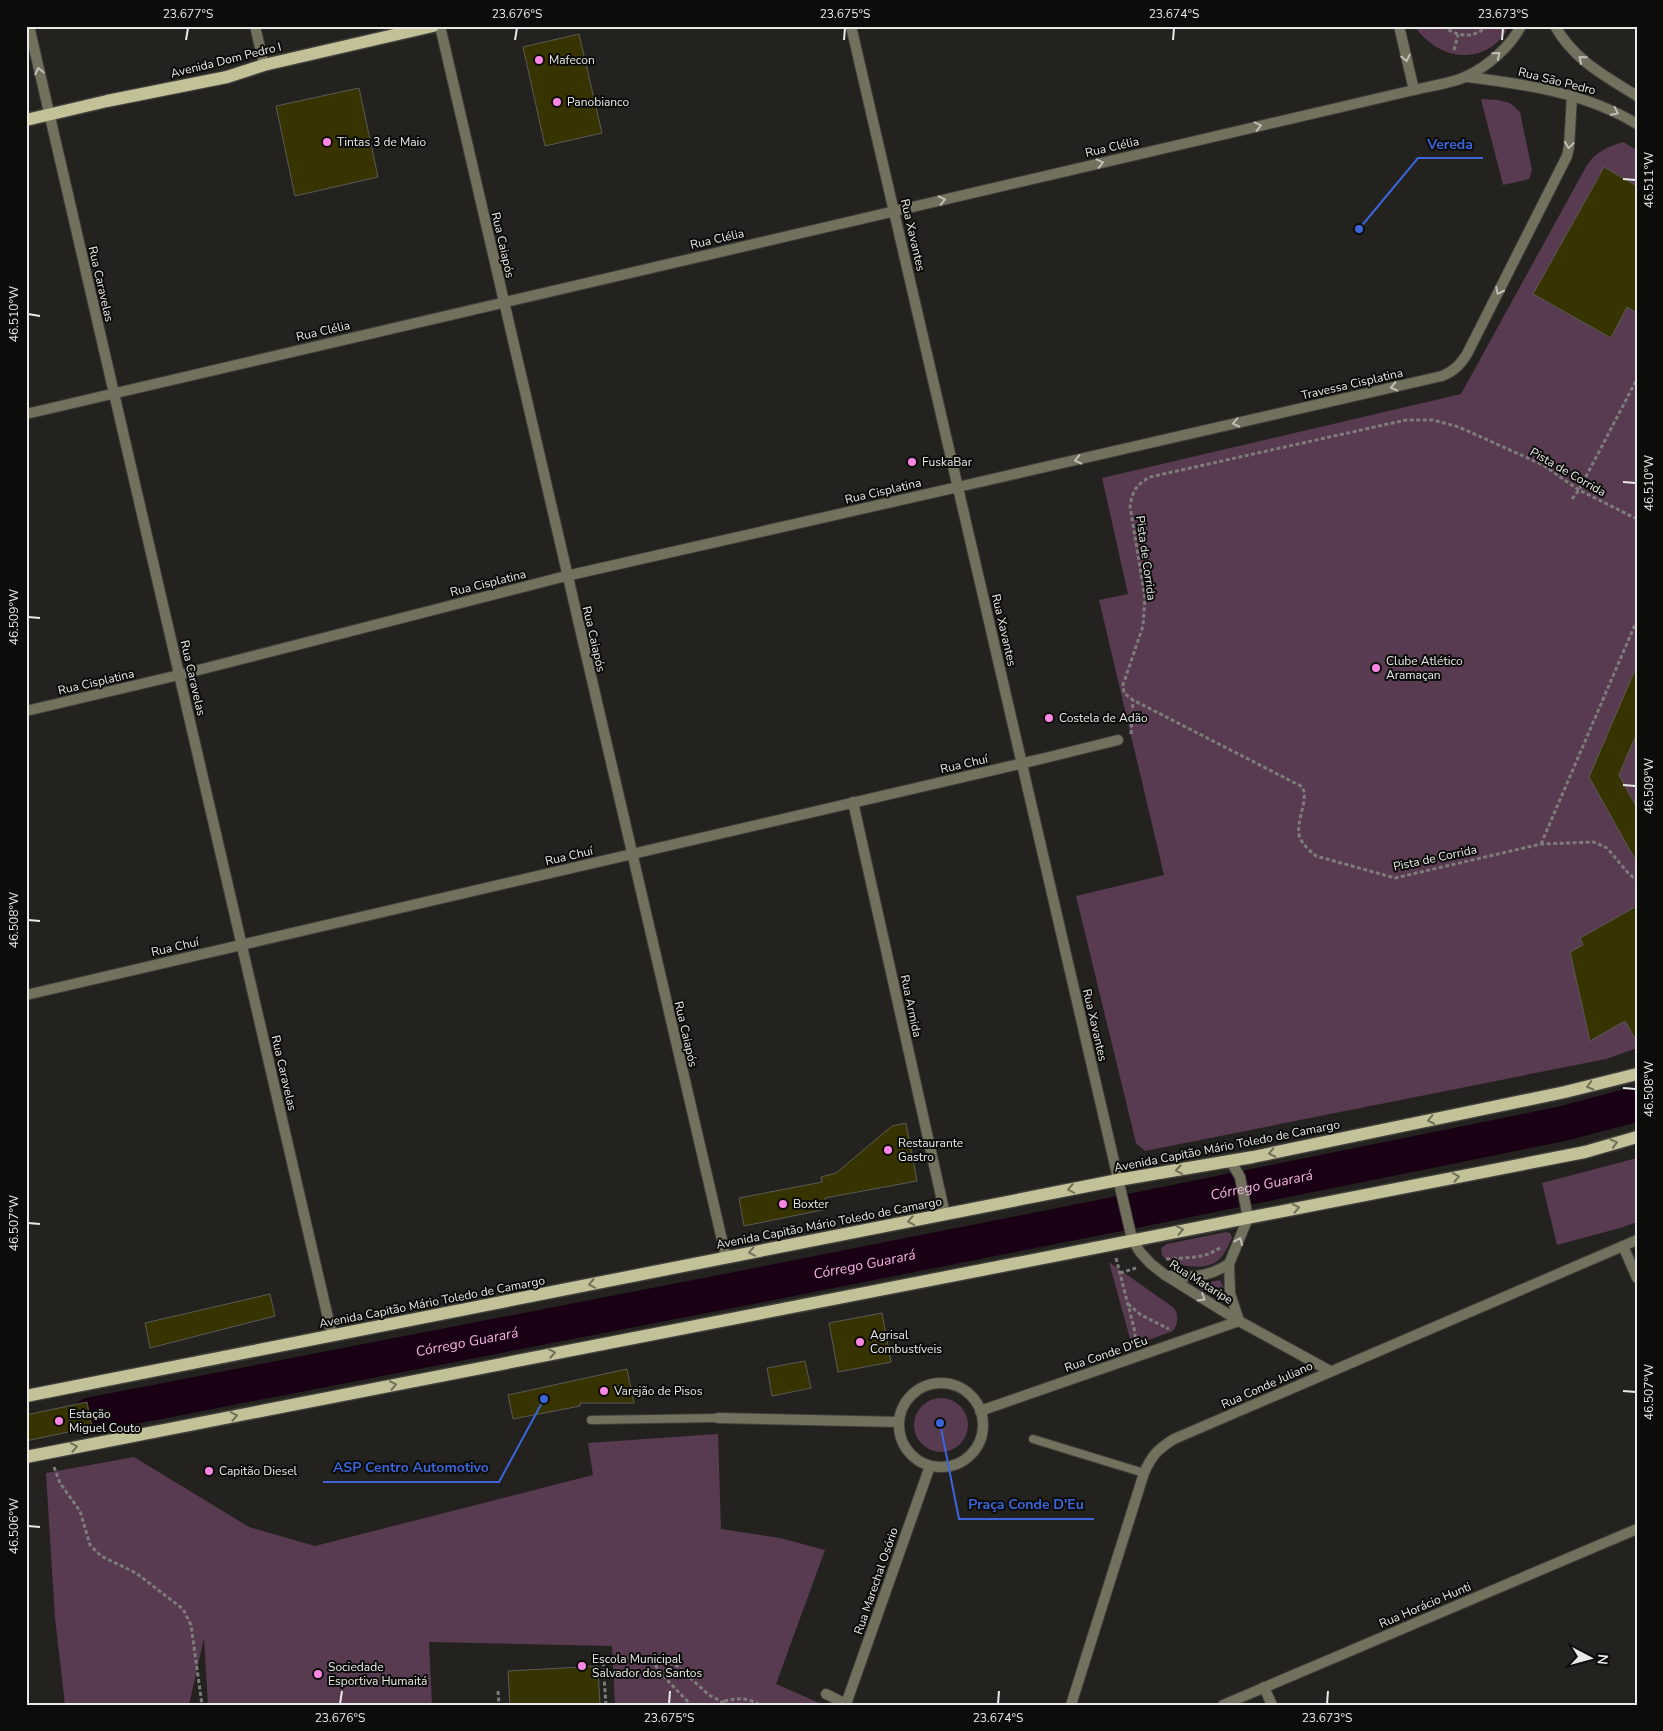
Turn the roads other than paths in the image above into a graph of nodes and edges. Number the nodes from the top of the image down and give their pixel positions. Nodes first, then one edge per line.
1 (28, 26) edge
2 (255, 26) edge
3 (433, 26) edge
4 (440, 26) edge
5 (851, 26) edge
6 (1399, 26) edge
7 (1521, 26) edge
8 (1555, 26) edge
9 (264, 65) junction
10 (1467, 77) junction
11 (1414, 90) junction
12 (1572, 96) junction
13 (1637, 96) edge
14 (49, 115) junction
15 (26, 120) edge
16 (1637, 124) edge
17 (894, 211) junction
18 (503, 302) junction
19 (114, 393) junction
20 (26, 414) edge
21 (958, 487) junction
22 (566, 576) junction
23 (179, 676) junction
24 (26, 711) edge
25 (1118, 740) road end
26 (1022, 763) junction
27 (853, 802) junction
28 (632, 854) junction
29 (242, 945) junction
30 (26, 995) edge
31 (1637, 1074) edge
32 (1637, 1137) edge
33 (1227, 1161) junction
34 (1118, 1180) junction
35 (1247, 1212) junction
36 (945, 1214) junction
37 (1132, 1239) junction
38 (1637, 1240) edge
39 (1623, 1246) junction
40 (726, 1258) junction
41 (1229, 1264) junction
42 (1165, 1276) junction
43 (1637, 1278) edge
44 (1240, 1320) junction
45 (332, 1336) junction
46 (1330, 1371) junction
47 (26, 1396) edge
48 (980, 1410) junction
49 (718, 1418) joint
50 (591, 1420) dead end
51 (899, 1422) junction
52 (1033, 1439) dead end
53 (26, 1456) edge
54 (930, 1466) junction
55 (1144, 1474) junction
56 (1637, 1529) edge
57 (1264, 1687) junction
58 (826, 1694) dead end
59 (847, 1704) edge
60 (1071, 1705) edge
61 (1222, 1705) edge
62 (1272, 1705) edge

14 -> 1 street, Rua Caravelas
2 - 9 street
3 - 9 main road, Avenida Dom Pedro I
4 - 18 street, Rua Caiapós
5 - 17 street, Rua Xavantes
6 -> 11 street
10 -> 7 street
13 -> 8 street, Rua São Pedro
9 - 14 main road, Avenida Dom Pedro I
10 - 11 street, Rua Clélia
10 - 12 street, Rua São Pedro
17 -> 11 street, Rua Clélia
12 -> 16 street, Rua São Pedro
12 -> 21 street, Travessa Cisplatina
14 - 15 main road, Avenida Dom Pedro I
14 - 19 street, Rua Caravelas
17 - 18 street, Rua Clélia
17 - 21 street, Rua Xavantes
18 - 19 street, Rua Clélia
18 - 22 street, Rua Caiapós
19 - 20 street, Rua Clélia
19 - 23 street, Rua Caravelas
21 - 22 street, Rua Cisplatina
21 - 26 street, Rua Xavantes
22 - 23 street, Rua Cisplatina
22 - 28 street, Rua Caiapós
23 - 24 street, Rua Cisplatina
23 - 29 street, Rua Caravelas
25 - 26 street, Rua Chuí
26 - 27 street, Rua Chuí
26 - 34 street, Rua Xavantes
27 - 28 street, Rua Chuí
27 - 36 street, Rua Armida
28 - 29 street, Rua Chuí
28 - 40 street, Rua Caiapós
29 - 30 street, Rua Chuí
29 - 45 street, Rua Caravelas
31 -> 33 main road, Avenida Capitão Mário Toledo de Camargo
35 -> 32 main road
33 -> 34 main road, Avenida Capitão Mário Toledo de Camargo
33 - 35 street
34 -> 36 main road, Avenida Capitão Mário Toledo de Camargo
34 - 37 street, Rua Xavantes
37 -> 35 main road
41 -> 35 street, Rua Mataripe
36 -> 40 main road, Avenida Capitão Mário Toledo de Camargo
37 - 42 street, Rua Mataripe
53 -> 37 main road
38 - 39 street, Rua Conde Juliano
39 - 43 street
39 - 46 street, Rua Conde Juliano
40 -> 45 main road, Avenida Capitão Mário Toledo de Camargo
41 - 42 street
41 - 44 street, Rua Mataripe
42 -> 44 street, Rua Mataripe
44 - 46 street, Rua Mataripe
44 - 48 street, Rua Conde D'Eu
45 - 47 main road, Avenida Capitão Mário Toledo de Camargo
46 - 55 street, Rua Conde Juliano
48 - 51 street
48 - 54 street
49 - 50 lane
49 - 51 street
51 - 54 street
52 - 55 lane
54 - 59 street, Rua Marechal Osório
55 - 60 street, Rua Conde Juliano
56 - 57 street, Rua Horácio Hunti
57 - 61 street, Rua Horácio Hunti
57 - 62 street
58 - 59 street

